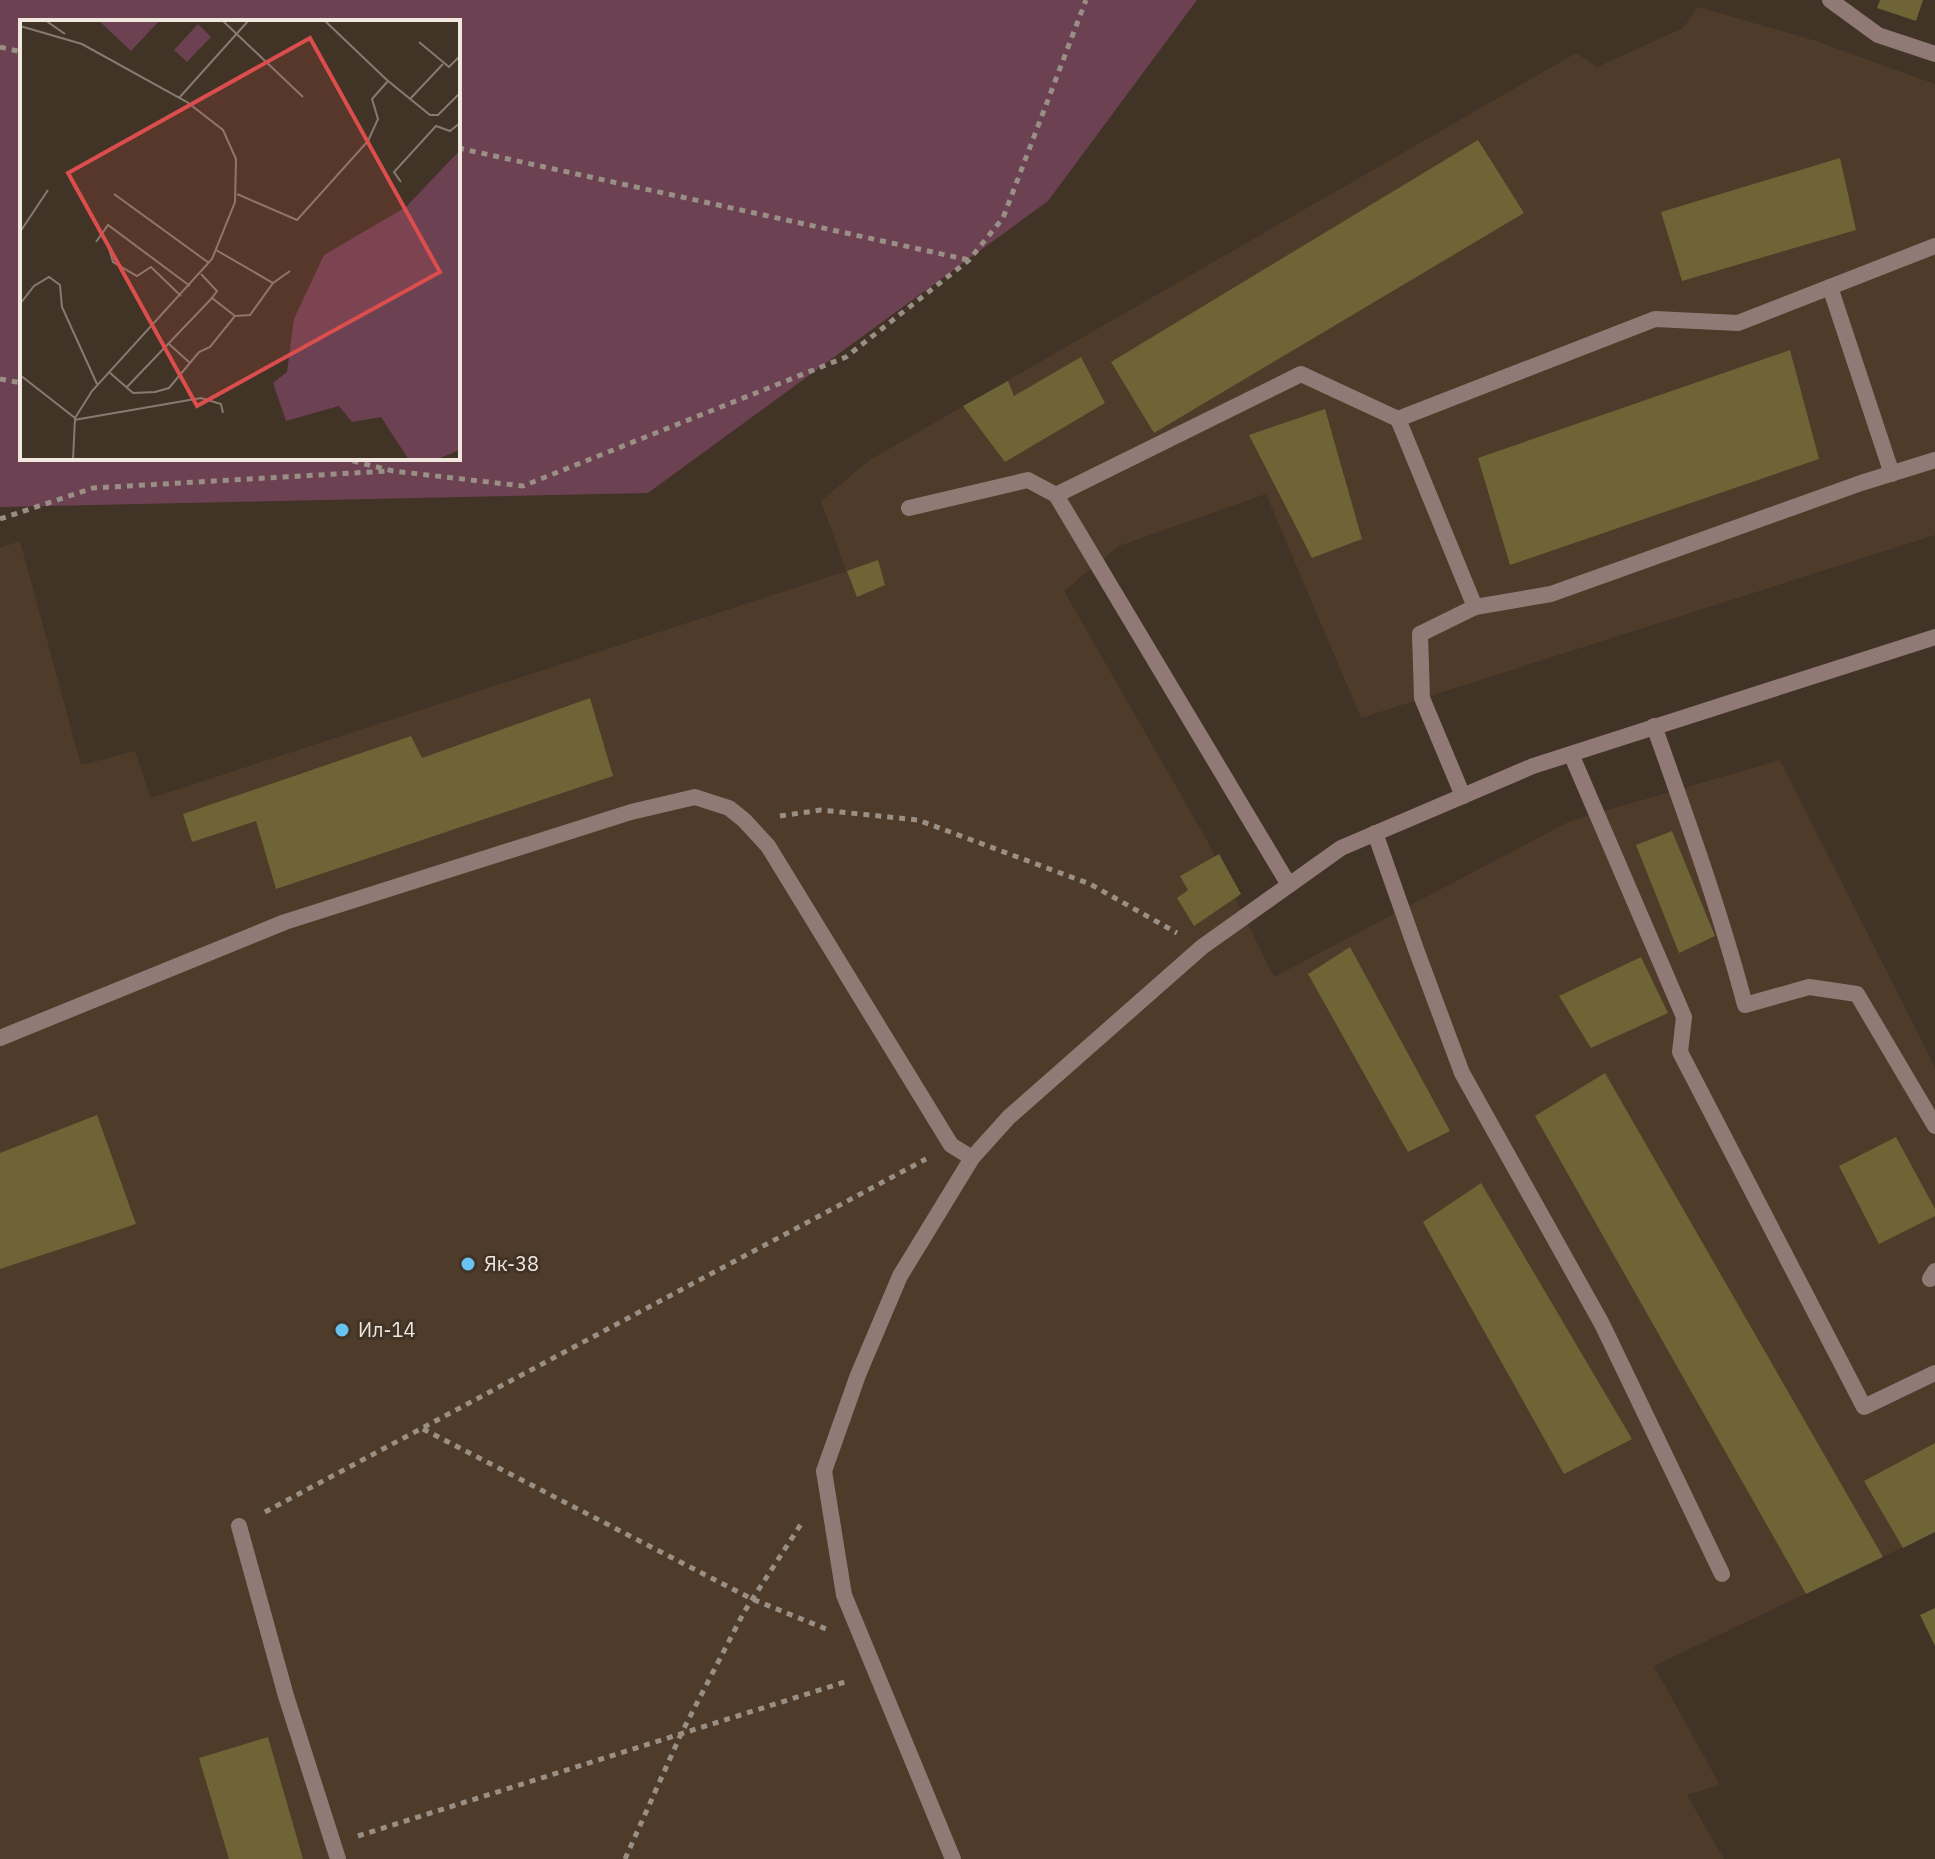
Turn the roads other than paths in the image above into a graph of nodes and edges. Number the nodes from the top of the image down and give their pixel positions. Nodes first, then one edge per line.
1 (1830, 0) edge
2 (1935, 54) edge
3 (1935, 246) edge
4 (1830, 287) junction
5 (1398, 419) junction
6 (1935, 460) edge
7 (1892, 474) junction
8 (1056, 495) junction
9 (909, 508) dead end
10 (1475, 607) junction
11 (1935, 637) edge
12 (1654, 726) junction
13 (1571, 754) junction
14 (1463, 796) junction
15 (1375, 833) junction
16 (1289, 885) junction
17 (0, 1038) edge
18 (1935, 1126) edge
19 (972, 1158) junction
20 (1935, 1373) edge
21 (239, 1526) road end
22 (1722, 1574) dead end
23 (336, 1852) edge
24 (953, 1859) edge

1 - 2 street
3 - 4 street
4 - 5 street
4 - 7 street
5 - 8 street
5 - 10 street
6 - 7 street
7 - 10 street
8 - 9 street
8 - 16 street
10 - 14 street
11 - 12 street
12 - 13 street
12 - 18 street
13 - 14 street
13 - 20 street
14 - 15 street
15 - 16 street
15 - 22 street
16 - 19 street
17 - 19 street
19 - 24 street
21 - 23 street

